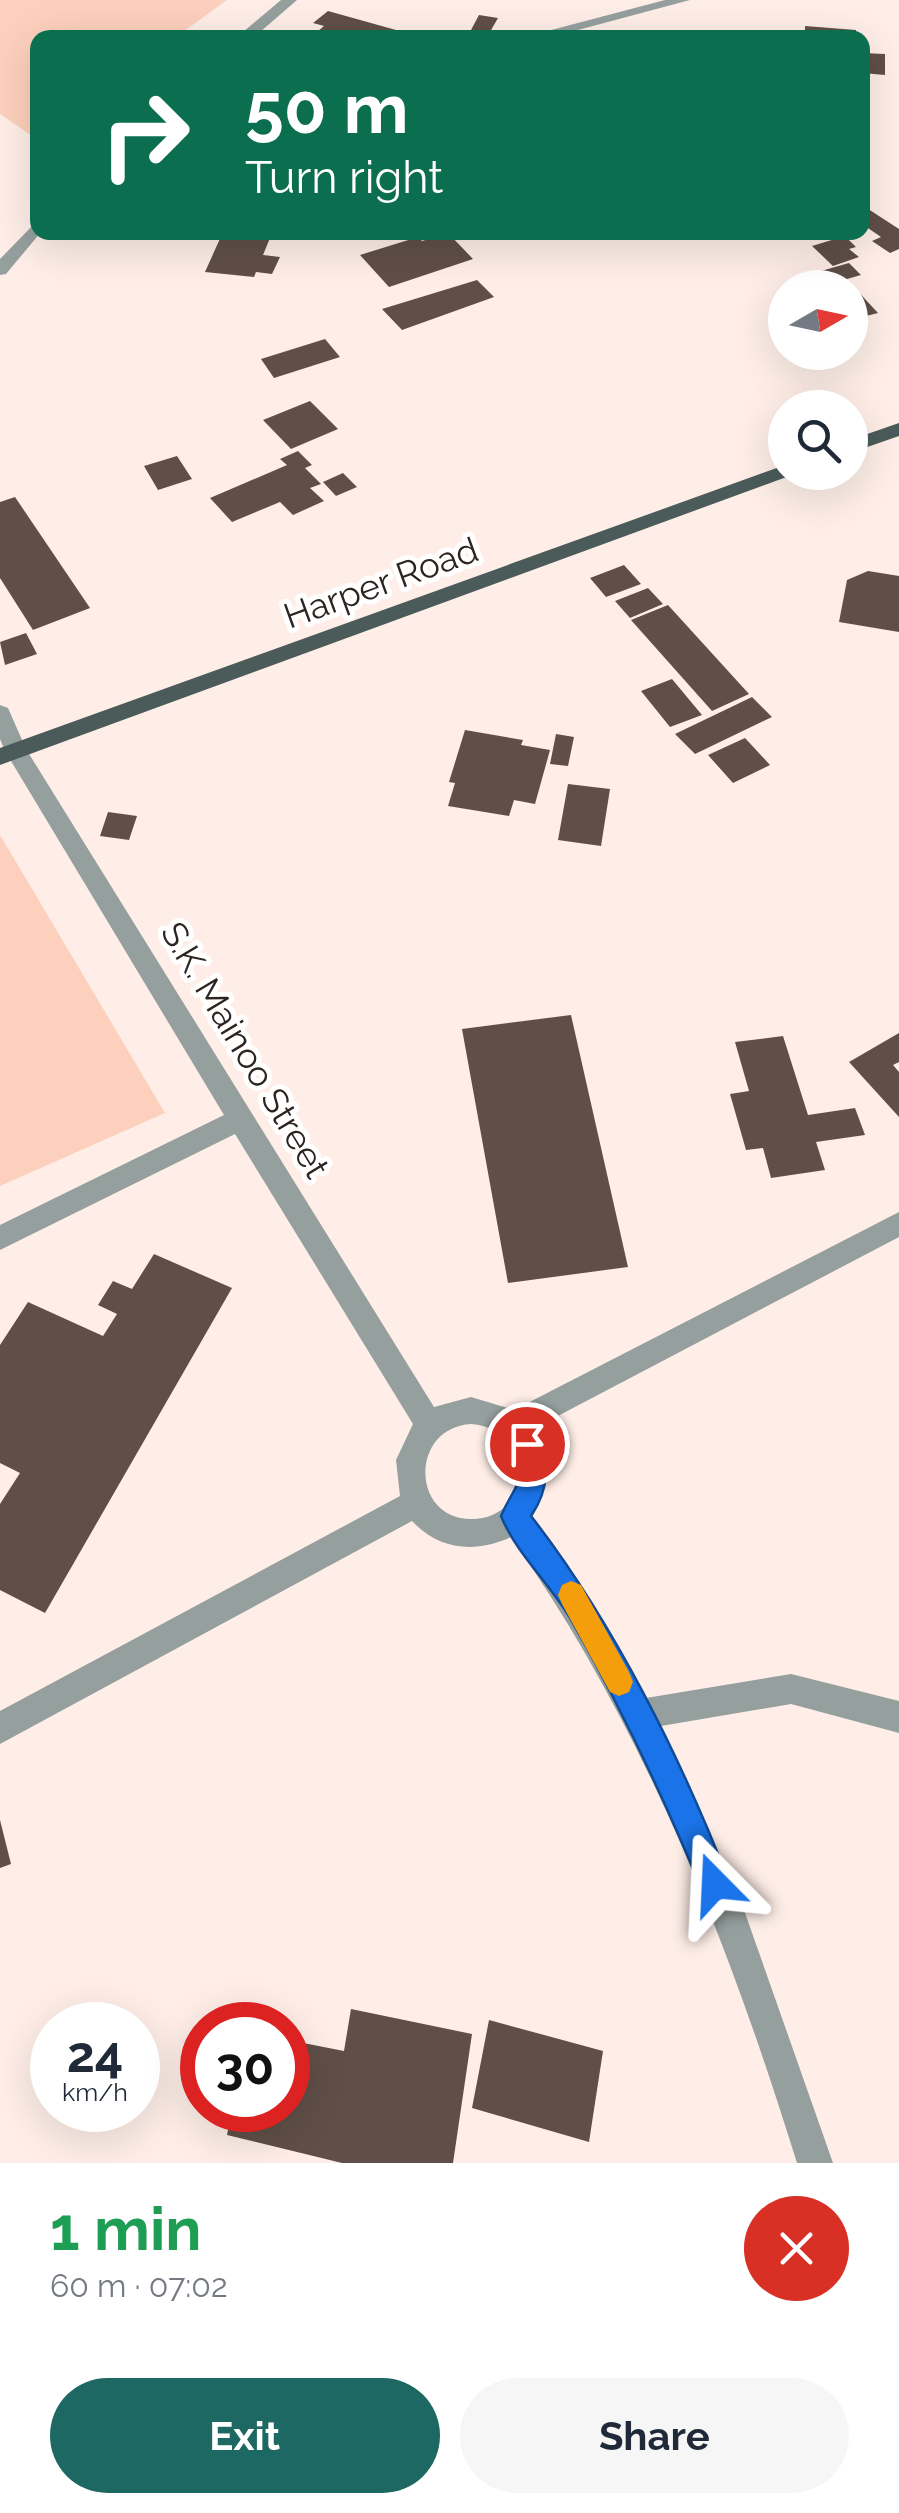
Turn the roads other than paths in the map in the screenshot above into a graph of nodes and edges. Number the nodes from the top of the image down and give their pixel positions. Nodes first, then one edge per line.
1 (290, 0) edge
2 (682, 0) edge
3 (252, 30) edge
4 (560, 30) edge
5 (30, 234) edge
6 (1, 267) edge
7 (899, 429) edge
8 (868, 440) edge
9 (768, 477) edge
10 (0, 713) edge
11 (8, 754) edge
12 (241, 1119) junction
13 (899, 1224) edge
14 (0, 1238) edge
15 (430, 1425) junction
16 (513, 1425) junction
17 (418, 1502) junction
18 (514, 1516) junction
19 (637, 1715) junction
20 (899, 1717) edge
21 (0, 1728) edge
22 (815, 2163) edge

1 - 3 street
2 - 4 street
5 - 6 street
7 - 8 main road
9 - 11 main road, Harper Road
10 - 11 street, S.K. Mainoo Street
11 - 12 street, S.K. Mainoo Street
12 - 14 street
12 - 15 street, S.K. Mainoo Street
13 - 16 street
15 - 16 street
15 - 17 street
16 - 18 street
17 - 18 street
17 - 21 street
18 - 19 street
19 - 20 street
19 - 22 street

